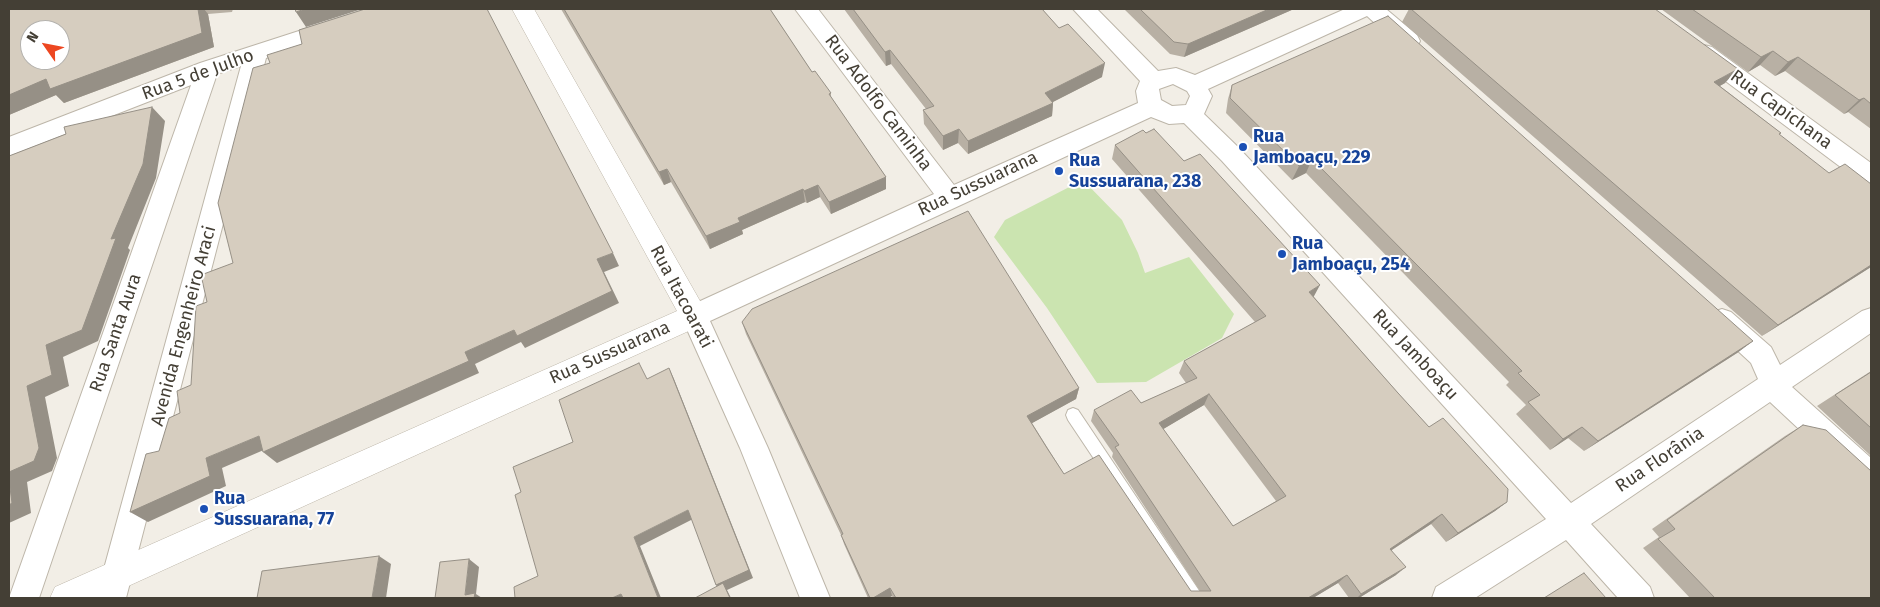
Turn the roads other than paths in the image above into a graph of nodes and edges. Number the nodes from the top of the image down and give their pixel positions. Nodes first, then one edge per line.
1 (390, 9) edge
2 (523, 9) edge
3 (806, 9) edge
4 (1084, 9) edge
5 (1364, 9) edge
6 (1372, 9) edge
7 (1683, 38) edge
8 (256, 54) junction
9 (1423, 54) edge
10 (208, 69) junction
11 (1154, 81) junction
12 (1195, 85) junction
13 (1153, 106) junction
14 (1189, 114) junction
15 (9, 147) edge
16 (1871, 176) edge
17 (950, 197) junction
18 (1702, 302) edge
19 (694, 316) junction
20 (1871, 319) edge
21 (1773, 385) junction
22 (1073, 414) dead end
23 (1871, 477) edge
24 (1569, 521) junction
25 (115, 586) edge
26 (24, 598) edge
27 (66, 598) edge
28 (815, 598) edge
29 (1196, 598) edge
30 (1447, 598) edge
31 (1640, 598) edge

1 - 8 street, Rua 5 de Julho
2 - 19 street, Rua Itacoarati
3 - 17 street, Rua Adolfo Caminha
4 - 11 street
5 - 12 street
6 - 9 street
7 - 16 street, Rua Capichana
8 - 10 street, Rua 5 de Julho
8 - 25 street, Avenida Engenheiro Araci
10 - 15 street, Rua 5 de Julho
10 - 26 street, Rua Santa Aura
11 - 12 street
11 - 13 street
12 - 14 street
13 - 14 street
13 - 17 street, Rua Sussuarana
14 - 24 street, Rua Jamboaçu
17 - 19 street, Rua Sussuarana
18 - 21 street
19 - 25 street, Rua Sussuarana
19 - 28 street, Rua Itacoarati
20 - 21 street, Rua Florânia
21 - 23 street
21 - 24 street, Rua Florânia
22 - 29 lane
24 - 30 street, Rua Florânia
24 - 31 street, Rua Jamboaçu
25 - 27 street, Rua Sussuarana

